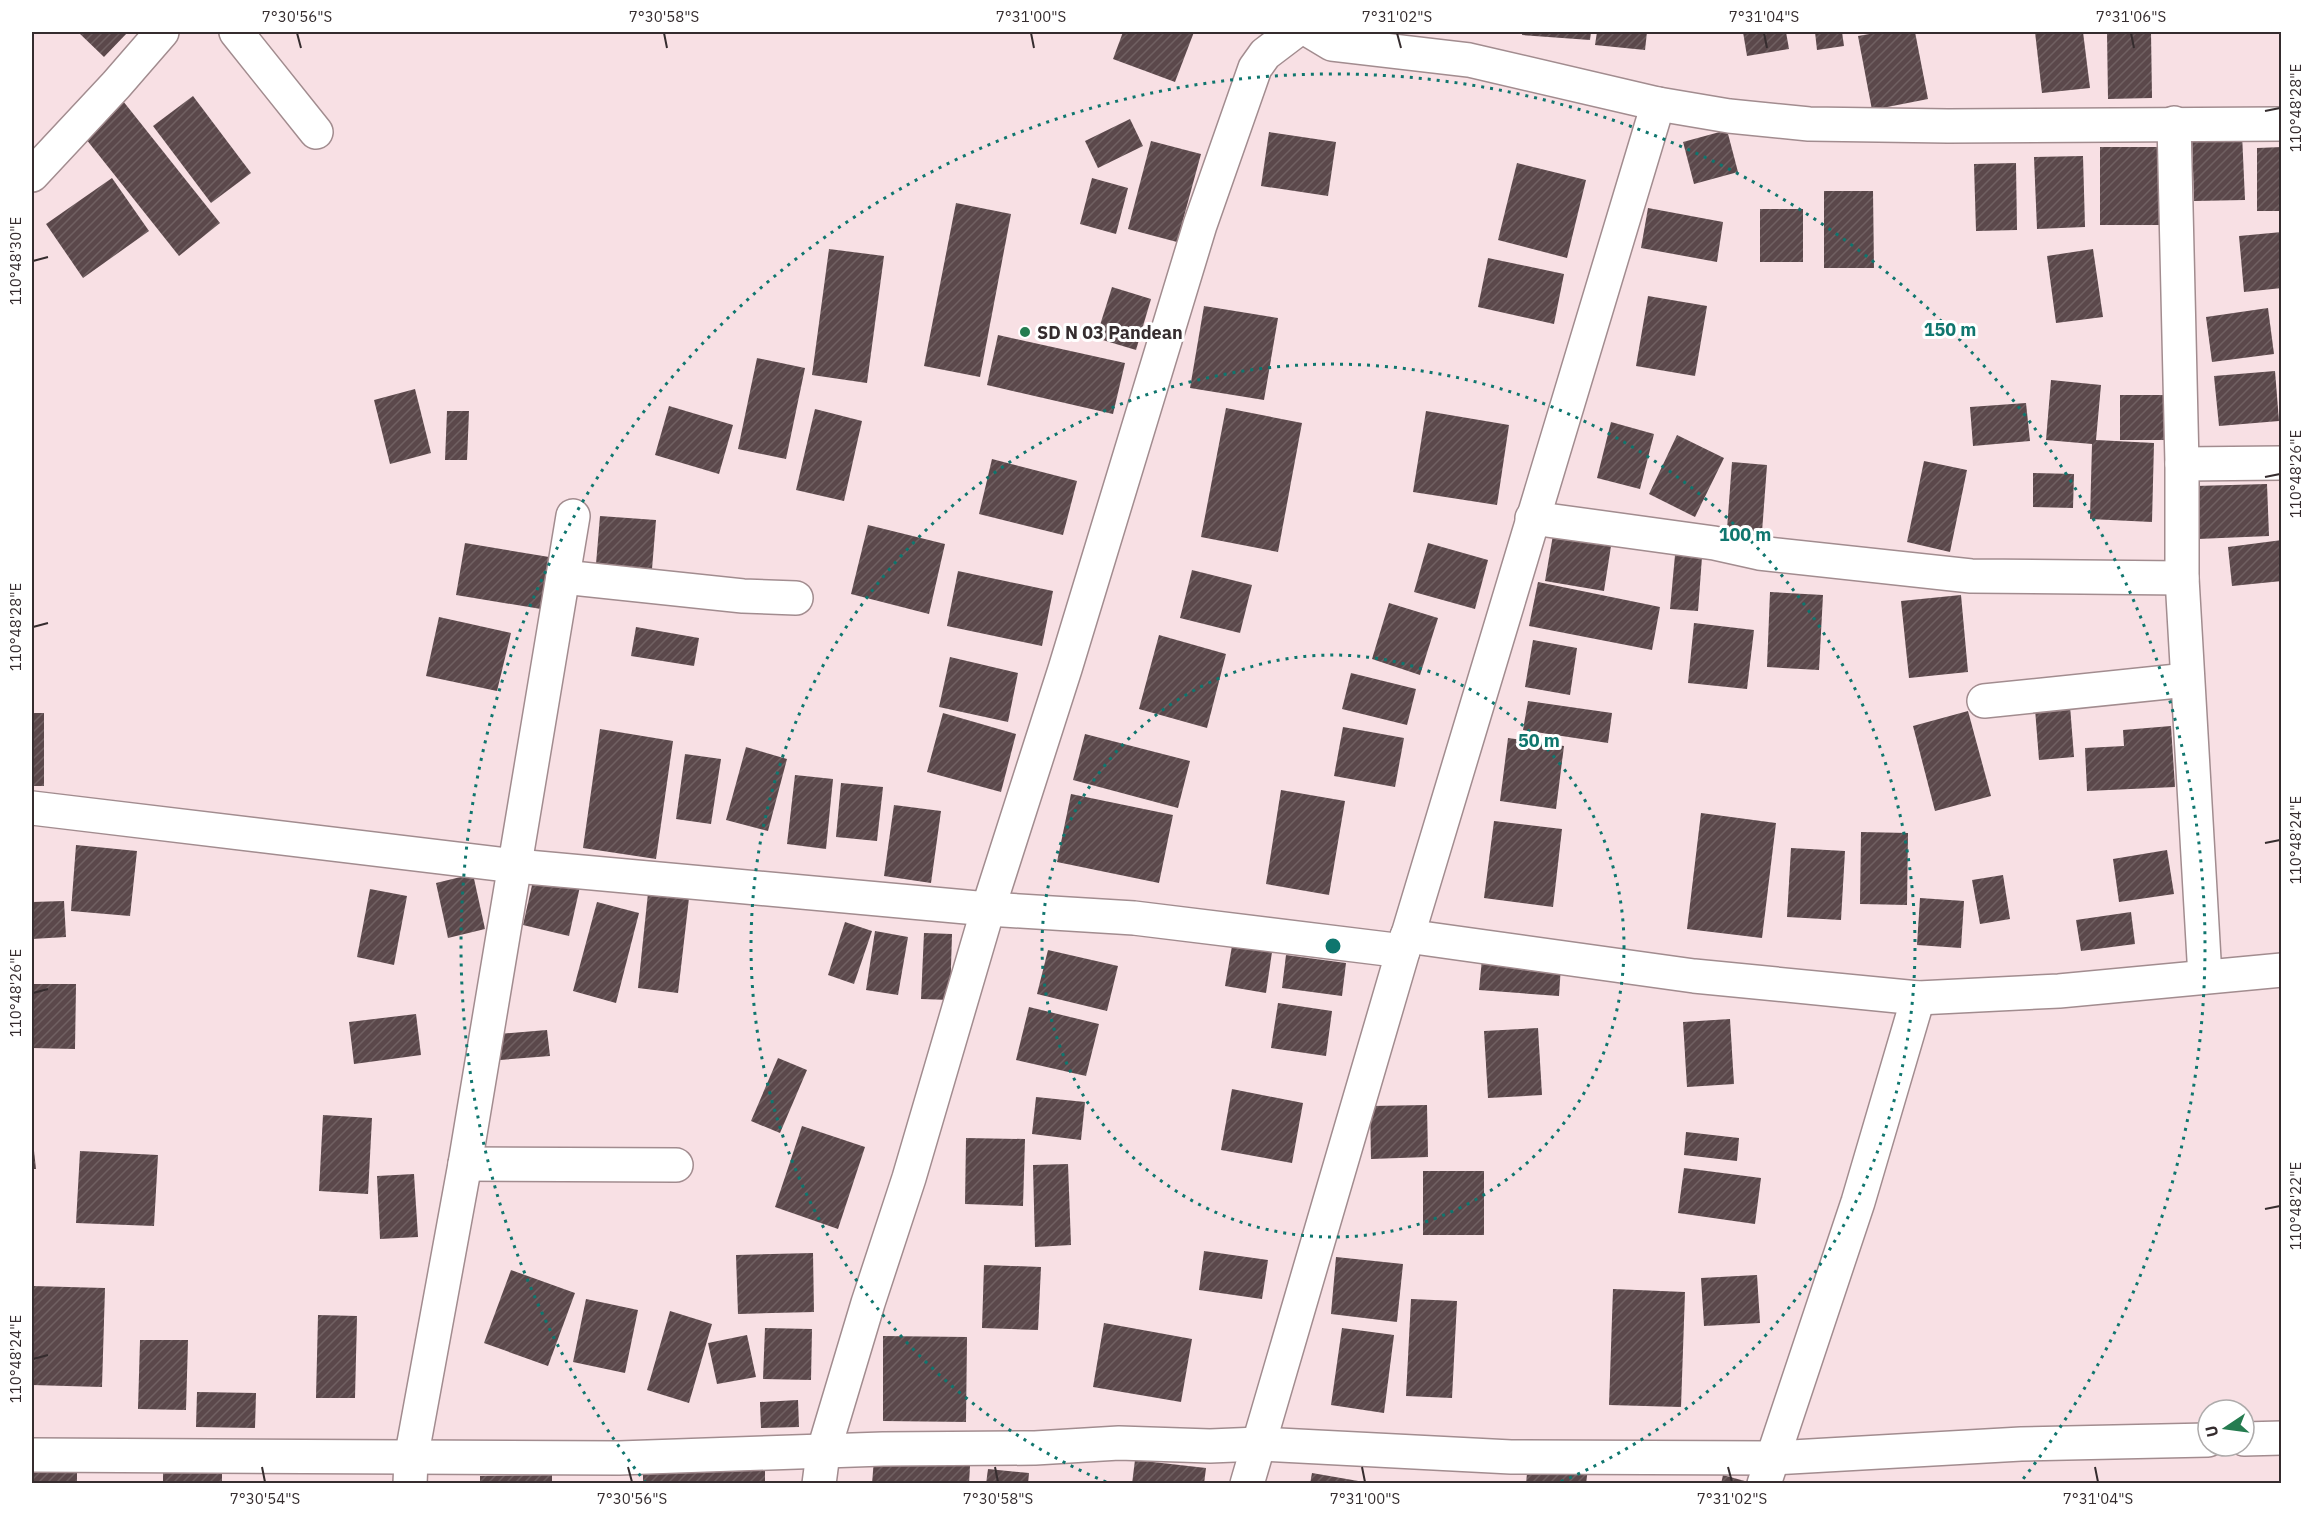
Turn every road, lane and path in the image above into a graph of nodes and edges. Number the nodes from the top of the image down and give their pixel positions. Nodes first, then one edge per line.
1 (162, 32) edge
2 (236, 32) edge
3 (1294, 32) edge
4 (1312, 32) edge
5 (1658, 104) junction
6 (2174, 123) junction
7 (2282, 124) edge
8 (316, 132) dead end
9 (32, 175) edge
10 (2282, 463) edge
11 (2182, 464) junction
12 (573, 516) dead end
13 (1532, 518) junction
14 (563, 577) junction
15 (2182, 578) junction
16 (796, 598) dead end
17 (2187, 680) junction
18 (1984, 701) dead end
19 (32, 808) edge
20 (516, 866) junction
21 (988, 909) junction
22 (1405, 943) junction
23 (2282, 970) edge
24 (2205, 977) junction
25 (1918, 998) junction
26 (465, 1164) junction
27 (676, 1165) dead end
28 (2282, 1438) edge
29 (2256, 1439) edge
30 (2196, 1440) edge
31 (1259, 1444) junction
32 (32, 1455) edge
33 (821, 1468) edge
34 (411, 1471) edge
35 (1768, 1471) edge
36 (1247, 1484) edge

1 - 9 street
2 - 8 street
3 - 21 street
4 - 5 street
5 - 6 street
5 - 13 street
6 - 7 street
6 - 11 street
10 - 11 street
11 - 15 street
12 - 14 street
13 - 15 street
13 - 22 street
14 - 16 street
14 - 20 street
15 - 17 street
17 - 18 street
17 - 24 street
19 - 20 street
20 - 21 street
20 - 26 street
21 - 22 street
21 - 33 street
22 - 25 street
22 - 31 street
23 - 24 street
24 - 25 street
25 - 35 street
26 - 27 street
26 - 34 street
28 - 29 street
30 - 35 street
31 - 33 street
31 - 35 street
31 - 36 street
32 - 34 street
33 - 34 street

